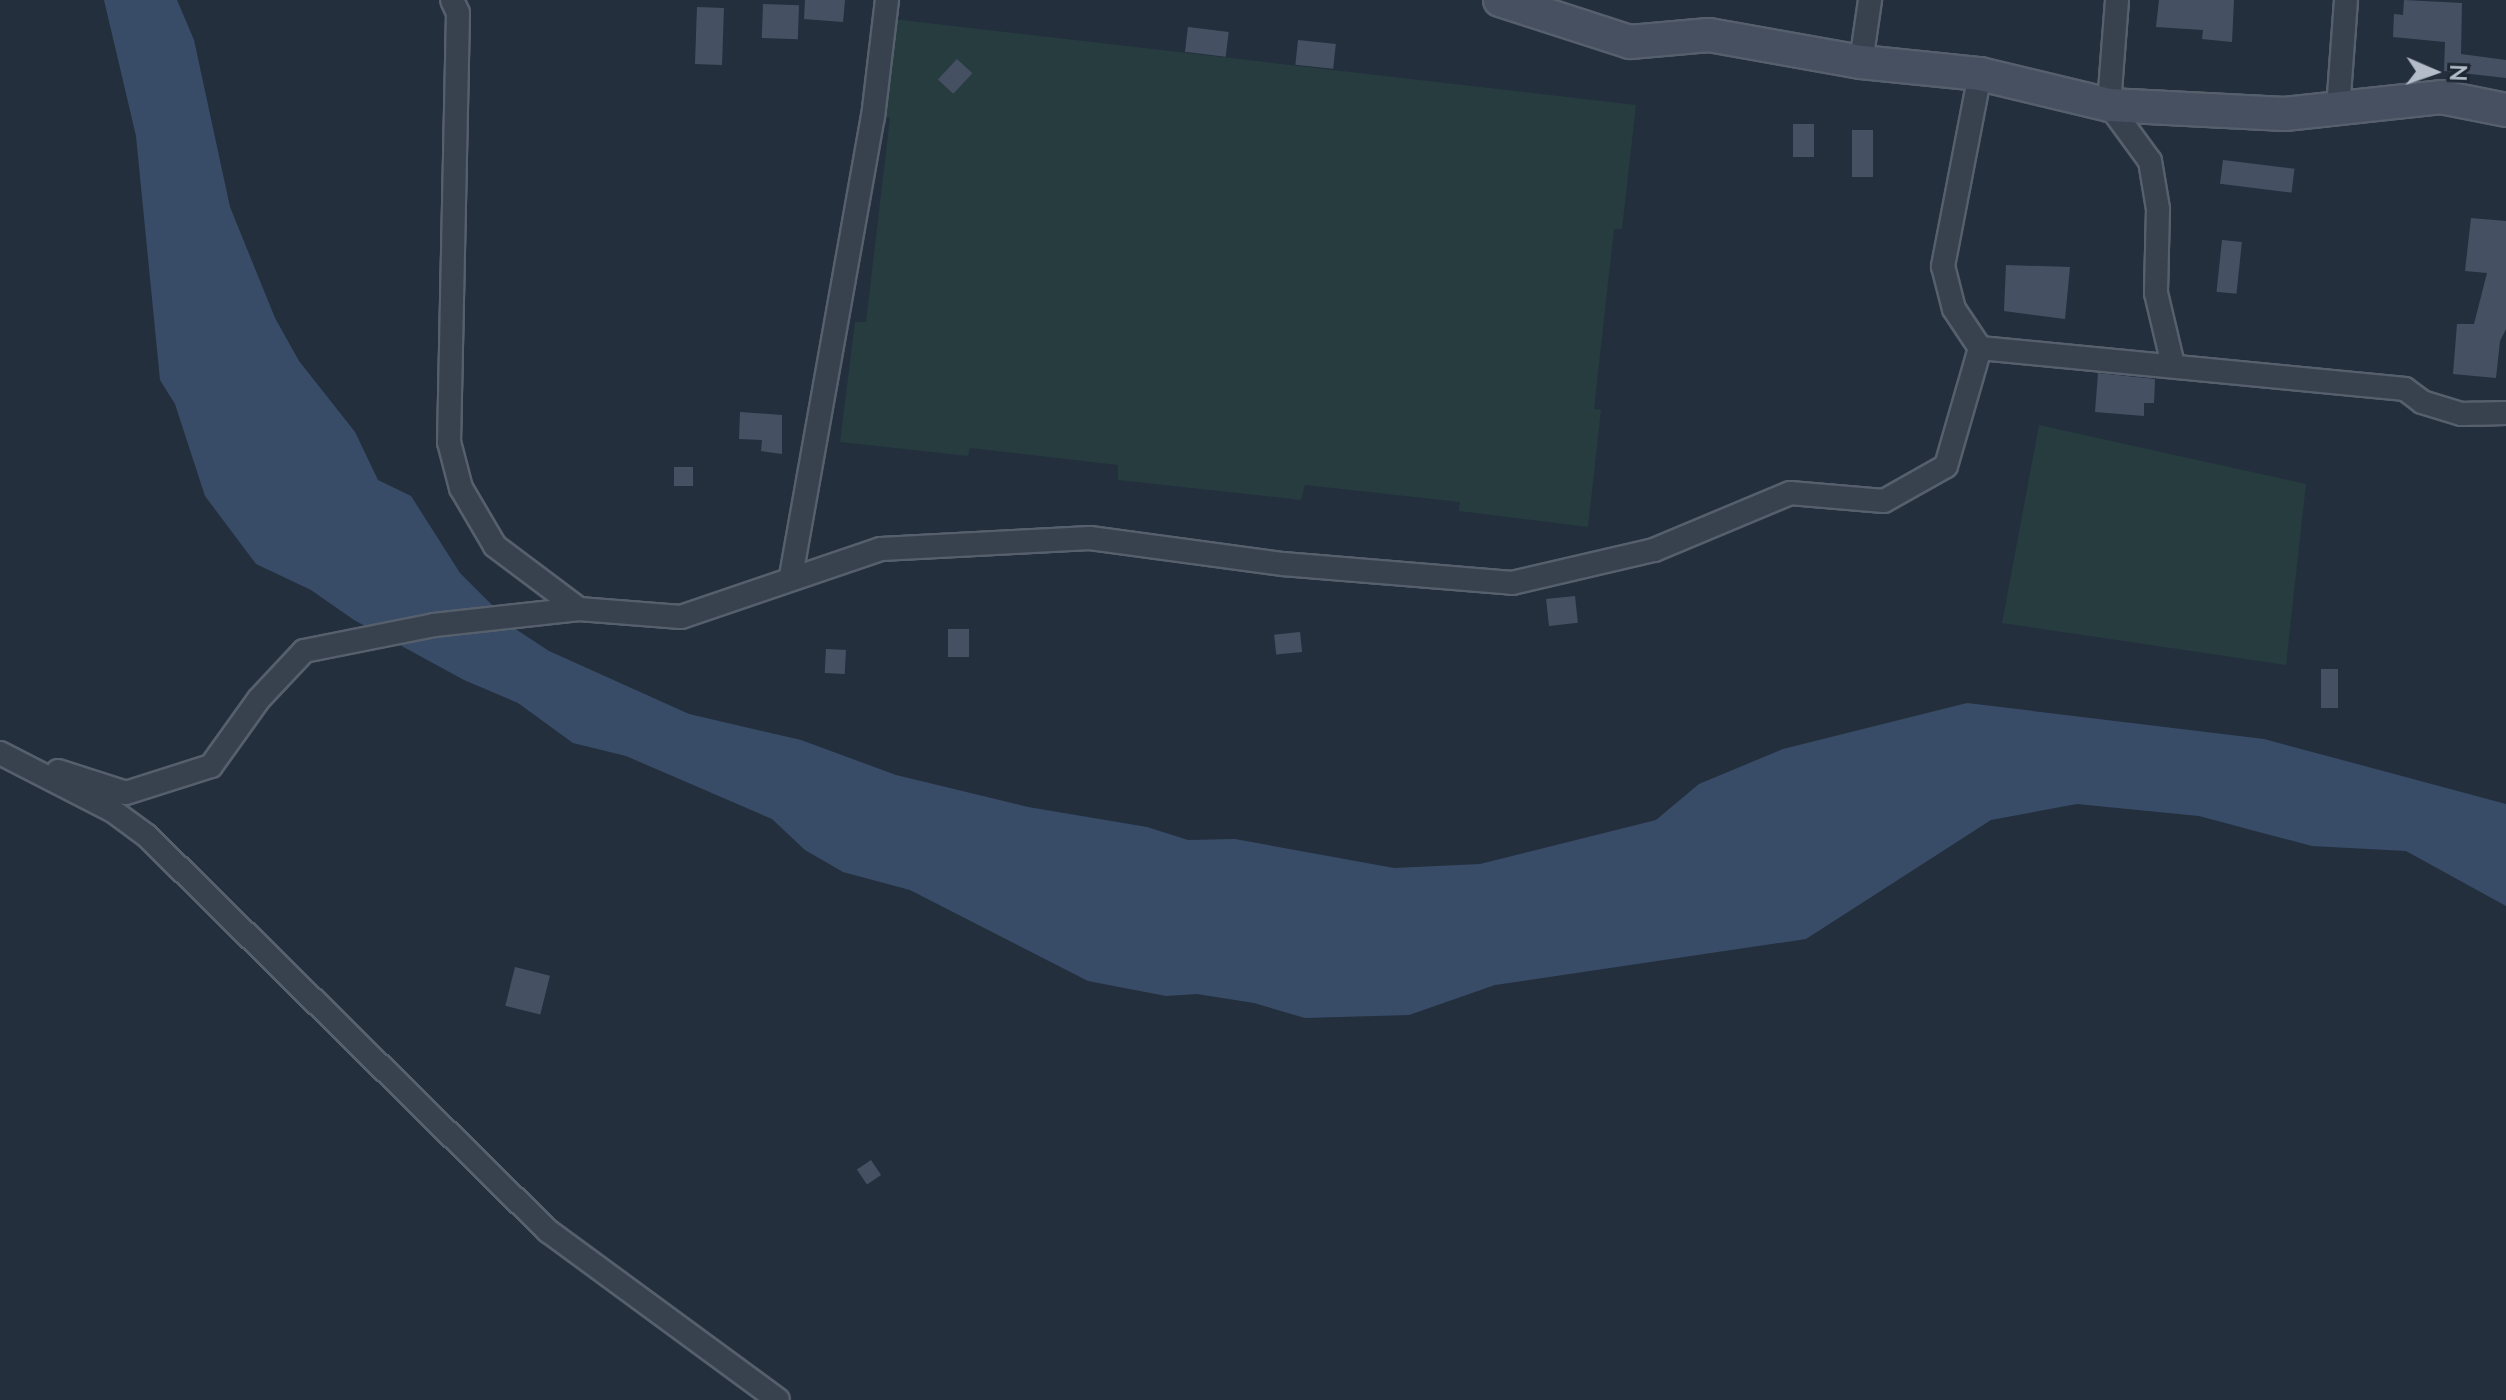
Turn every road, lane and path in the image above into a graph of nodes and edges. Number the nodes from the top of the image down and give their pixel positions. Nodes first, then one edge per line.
1 (452, 0) edge
2 (887, 0) edge
3 (1870, 0) edge
4 (2117, 0) edge
5 (2346, 0) edge
6 (1504, 1) edge
7 (1861, 62) junction
8 (1980, 74) junction
9 (2109, 105) junction
10 (2338, 109) junction
11 (2506, 110) edge
12 (1980, 348) junction
13 (2173, 365) junction
14 (2506, 413) edge
15 (791, 576) junction
16 (579, 609) junction
17 (0, 752) edge
18 (778, 1400) edge

1 - 16 street
2 - 15 street
3 - 7 street
4 - 9 street
5 - 10 street
6 - 7 street
7 - 8 street
8 - 9 street
8 - 12 street
9 - 10 street
9 - 13 street
10 - 11 street
12 - 13 street
12 - 15 street
13 - 14 street
15 - 16 street
16 - 17 street
17 - 18 street

